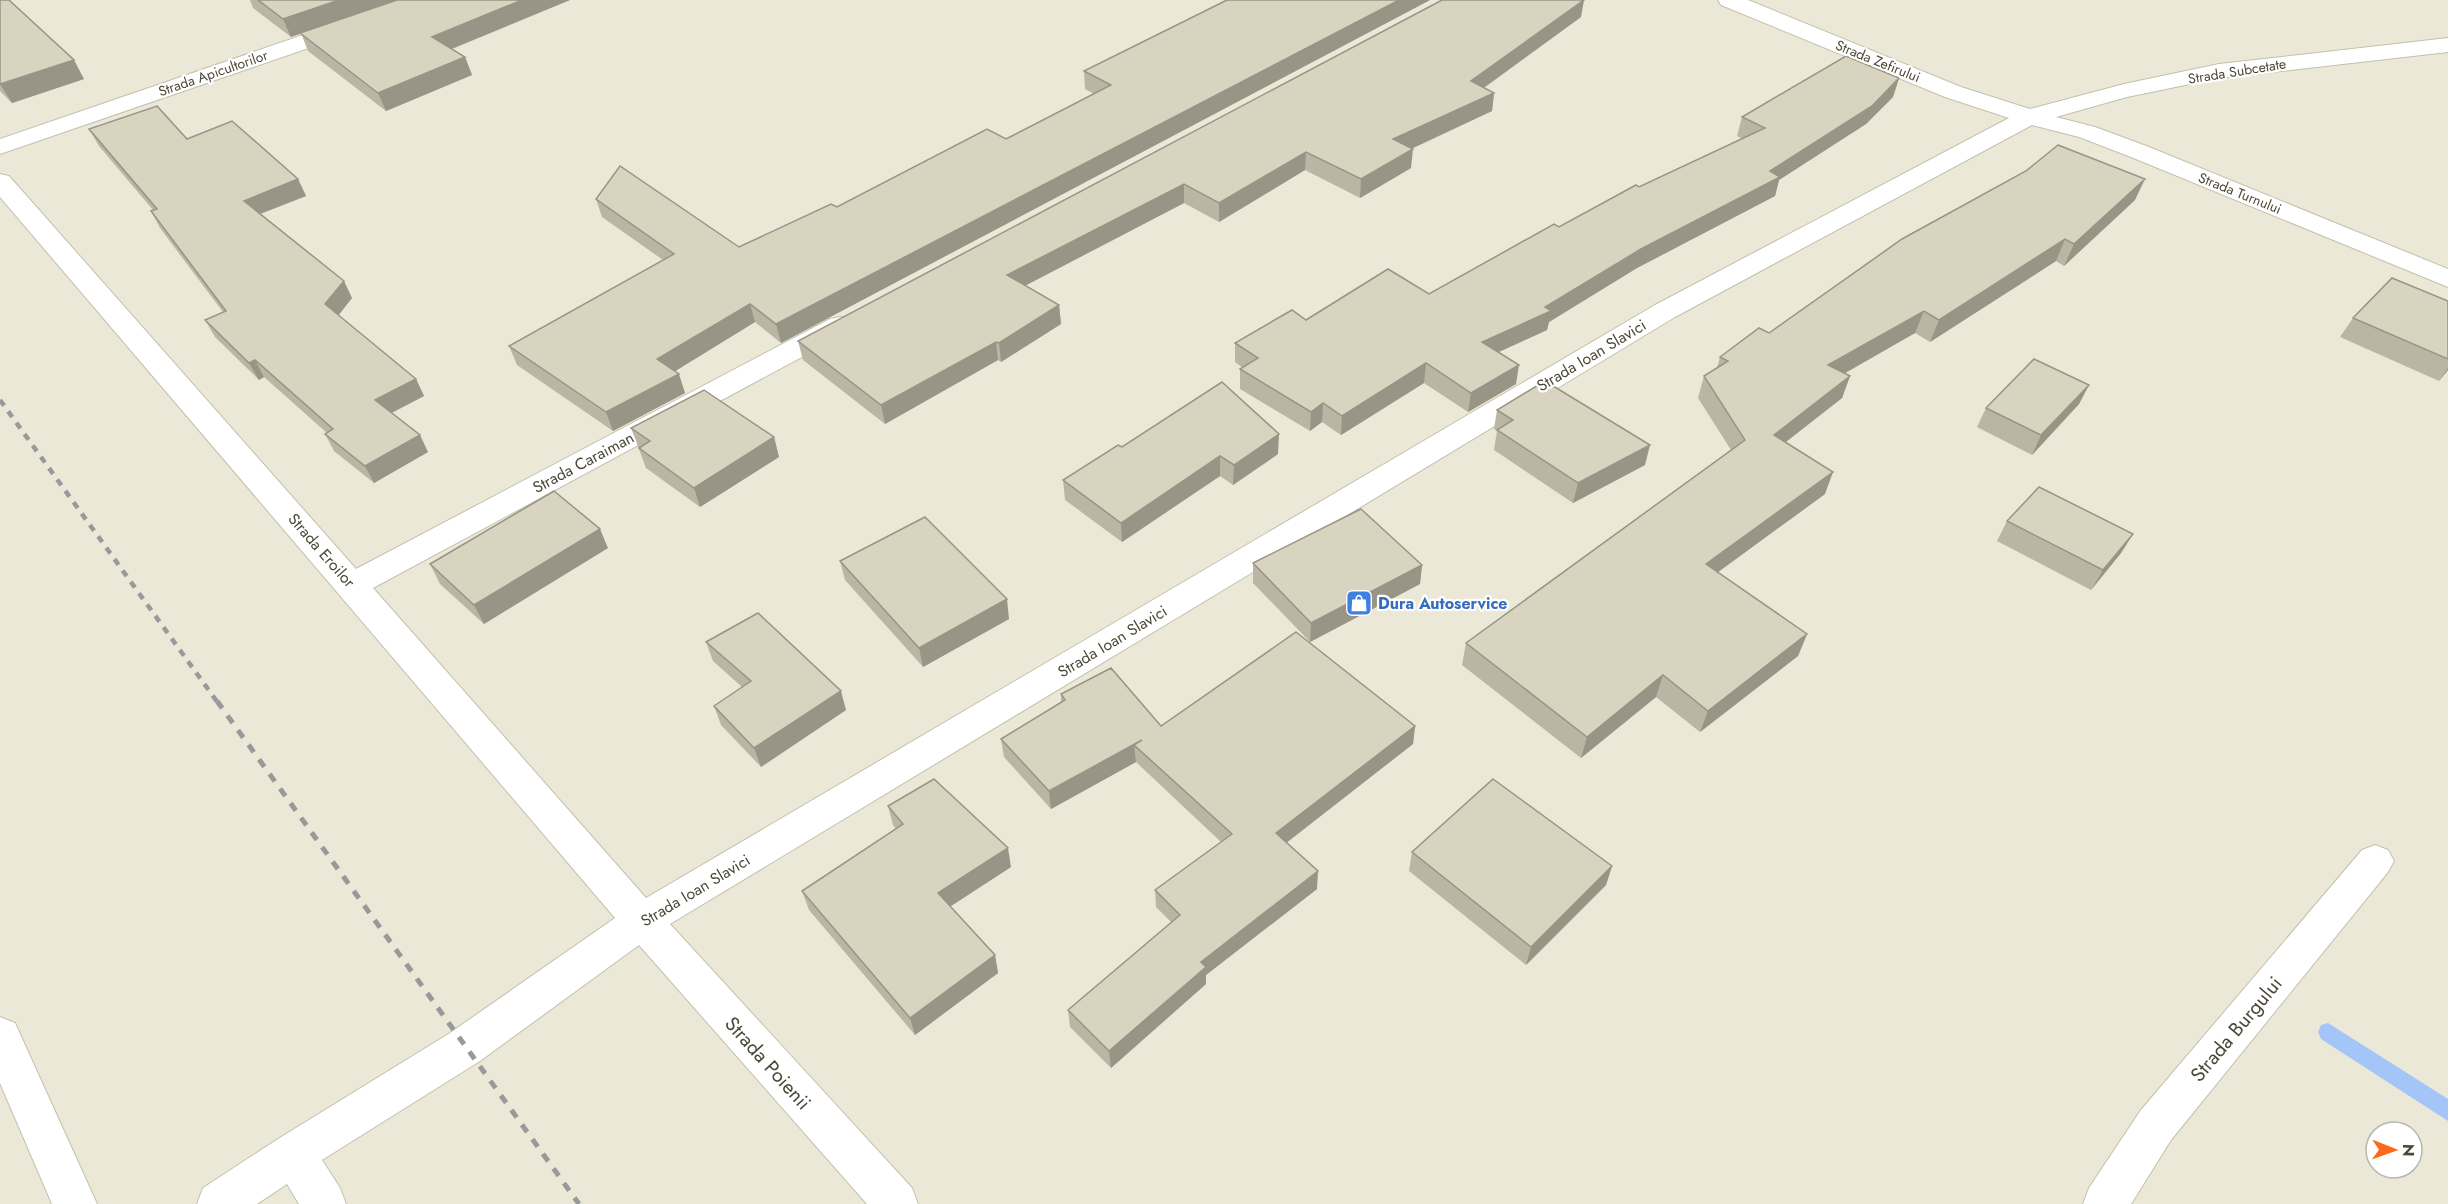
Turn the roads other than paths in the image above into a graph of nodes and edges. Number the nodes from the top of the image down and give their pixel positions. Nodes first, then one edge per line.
1 (426, 0) edge
2 (1729, 0) edge
3 (2448, 45) edge
4 (2416, 47) junction
5 (2448, 62) edge
6 (2029, 117) junction
7 (0, 147) edge
8 (0, 181) edge
9 (2448, 279) edge
10 (859, 315) edge
11 (352, 585) junction
12 (2375, 861) dead end
13 (642, 921) junction
14 (0, 1036) edge
15 (293, 1154) junction
16 (75, 1204) edge
17 (219, 1204) edge
18 (324, 1204) edge
19 (896, 1204) edge
20 (2105, 1204) edge

1 - 7 street, Strada Apicultorilor
2 - 6 street, Strada Zefirului
3 - 4 street, Strada Subcetate
4 - 5 street
4 - 6 street, Strada Subcetate
6 - 9 street, Strada Turnului
6 - 13 street, Strada Ioan Slavici
8 - 11 street, Strada Eroilor
10 - 11 street, Strada Caraiman
11 - 13 street, Strada Eroilor
12 - 20 street, Strada Burgului
13 - 15 street, Strada Ioan Slavici
13 - 19 street, Strada Poienii
14 - 16 street
15 - 17 street, Strada Ioan Slavici
15 - 18 street

